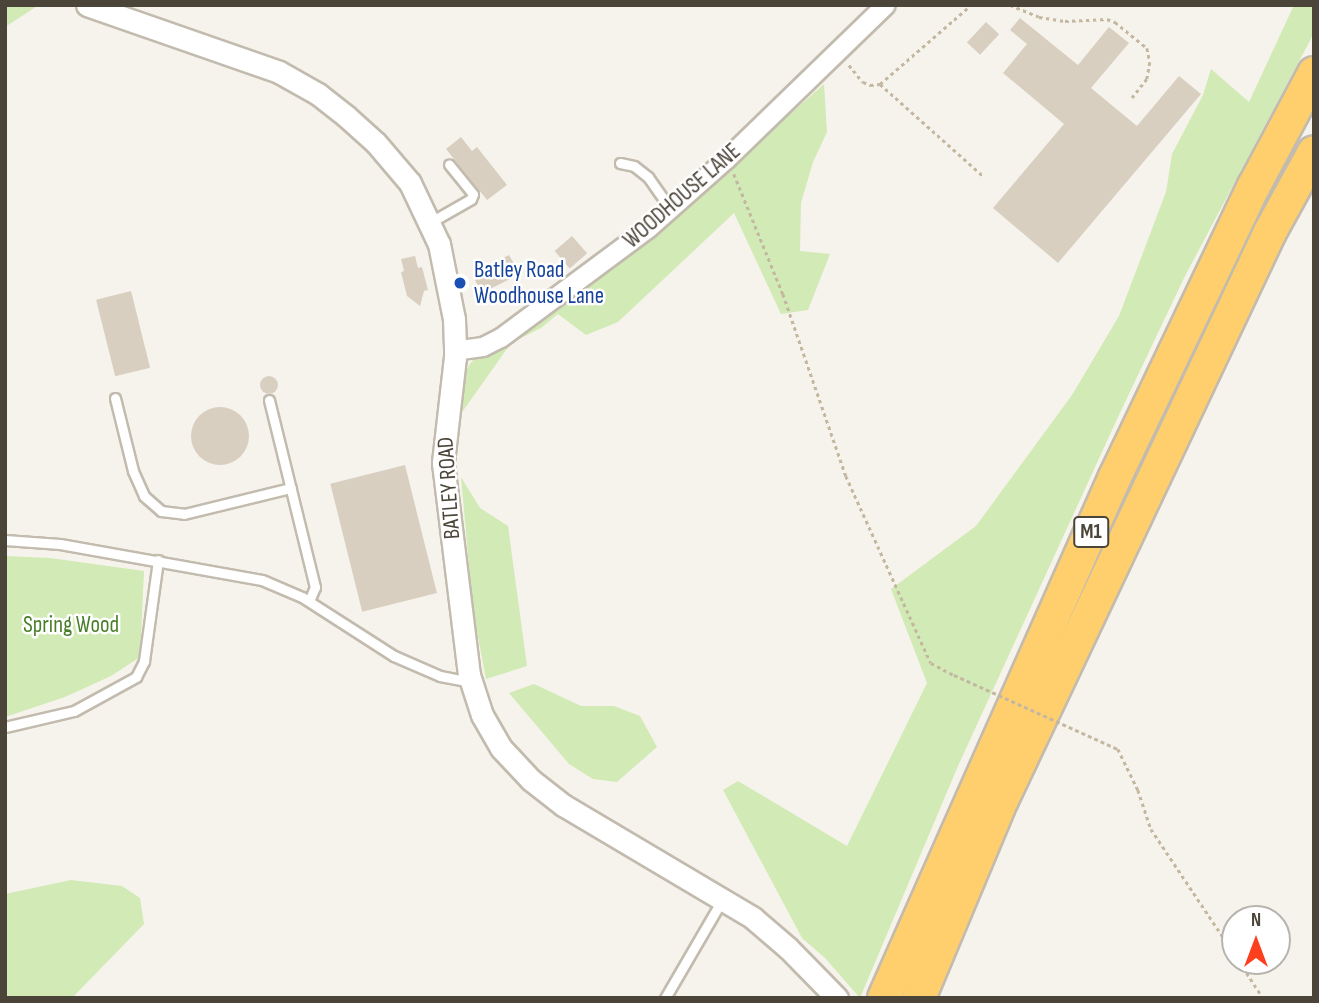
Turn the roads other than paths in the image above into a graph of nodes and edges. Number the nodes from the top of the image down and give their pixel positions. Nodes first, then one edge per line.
1 (87, 5) edge
2 (886, 5) edge
3 (1314, 73) edge
4 (1314, 152) edge
5 (620, 163) dead end
6 (449, 164) dead end
7 (670, 209) junction
8 (429, 223) junction
9 (454, 351) junction
10 (115, 398) dead end
11 (269, 400) dead end
12 (291, 488) junction
13 (5, 540) edge
14 (158, 560) junction
15 (309, 601) junction
16 (472, 682) junction
17 (5, 727) edge
18 (723, 898) junction
19 (665, 998) edge
20 (837, 998) edge
21 (884, 998) edge
22 (919, 998) edge

1 - 8 street, BATLEY ROAD
2 - 7 street, WOODHOUSE LANE
3 - 21 highway, M1
4 - 22 highway, M1
5 - 7 lane
6 - 8 lane
7 - 9 street, WOODHOUSE LANE
8 - 9 street, BATLEY ROAD
9 - 16 street, BATLEY ROAD
10 - 12 lane
11 - 12 lane
12 - 15 lane
13 - 14 lane
14 - 15 lane
14 - 17 lane
15 - 16 lane
16 - 18 street, BATLEY ROAD
18 - 19 lane
18 - 20 street, BATLEY ROAD

